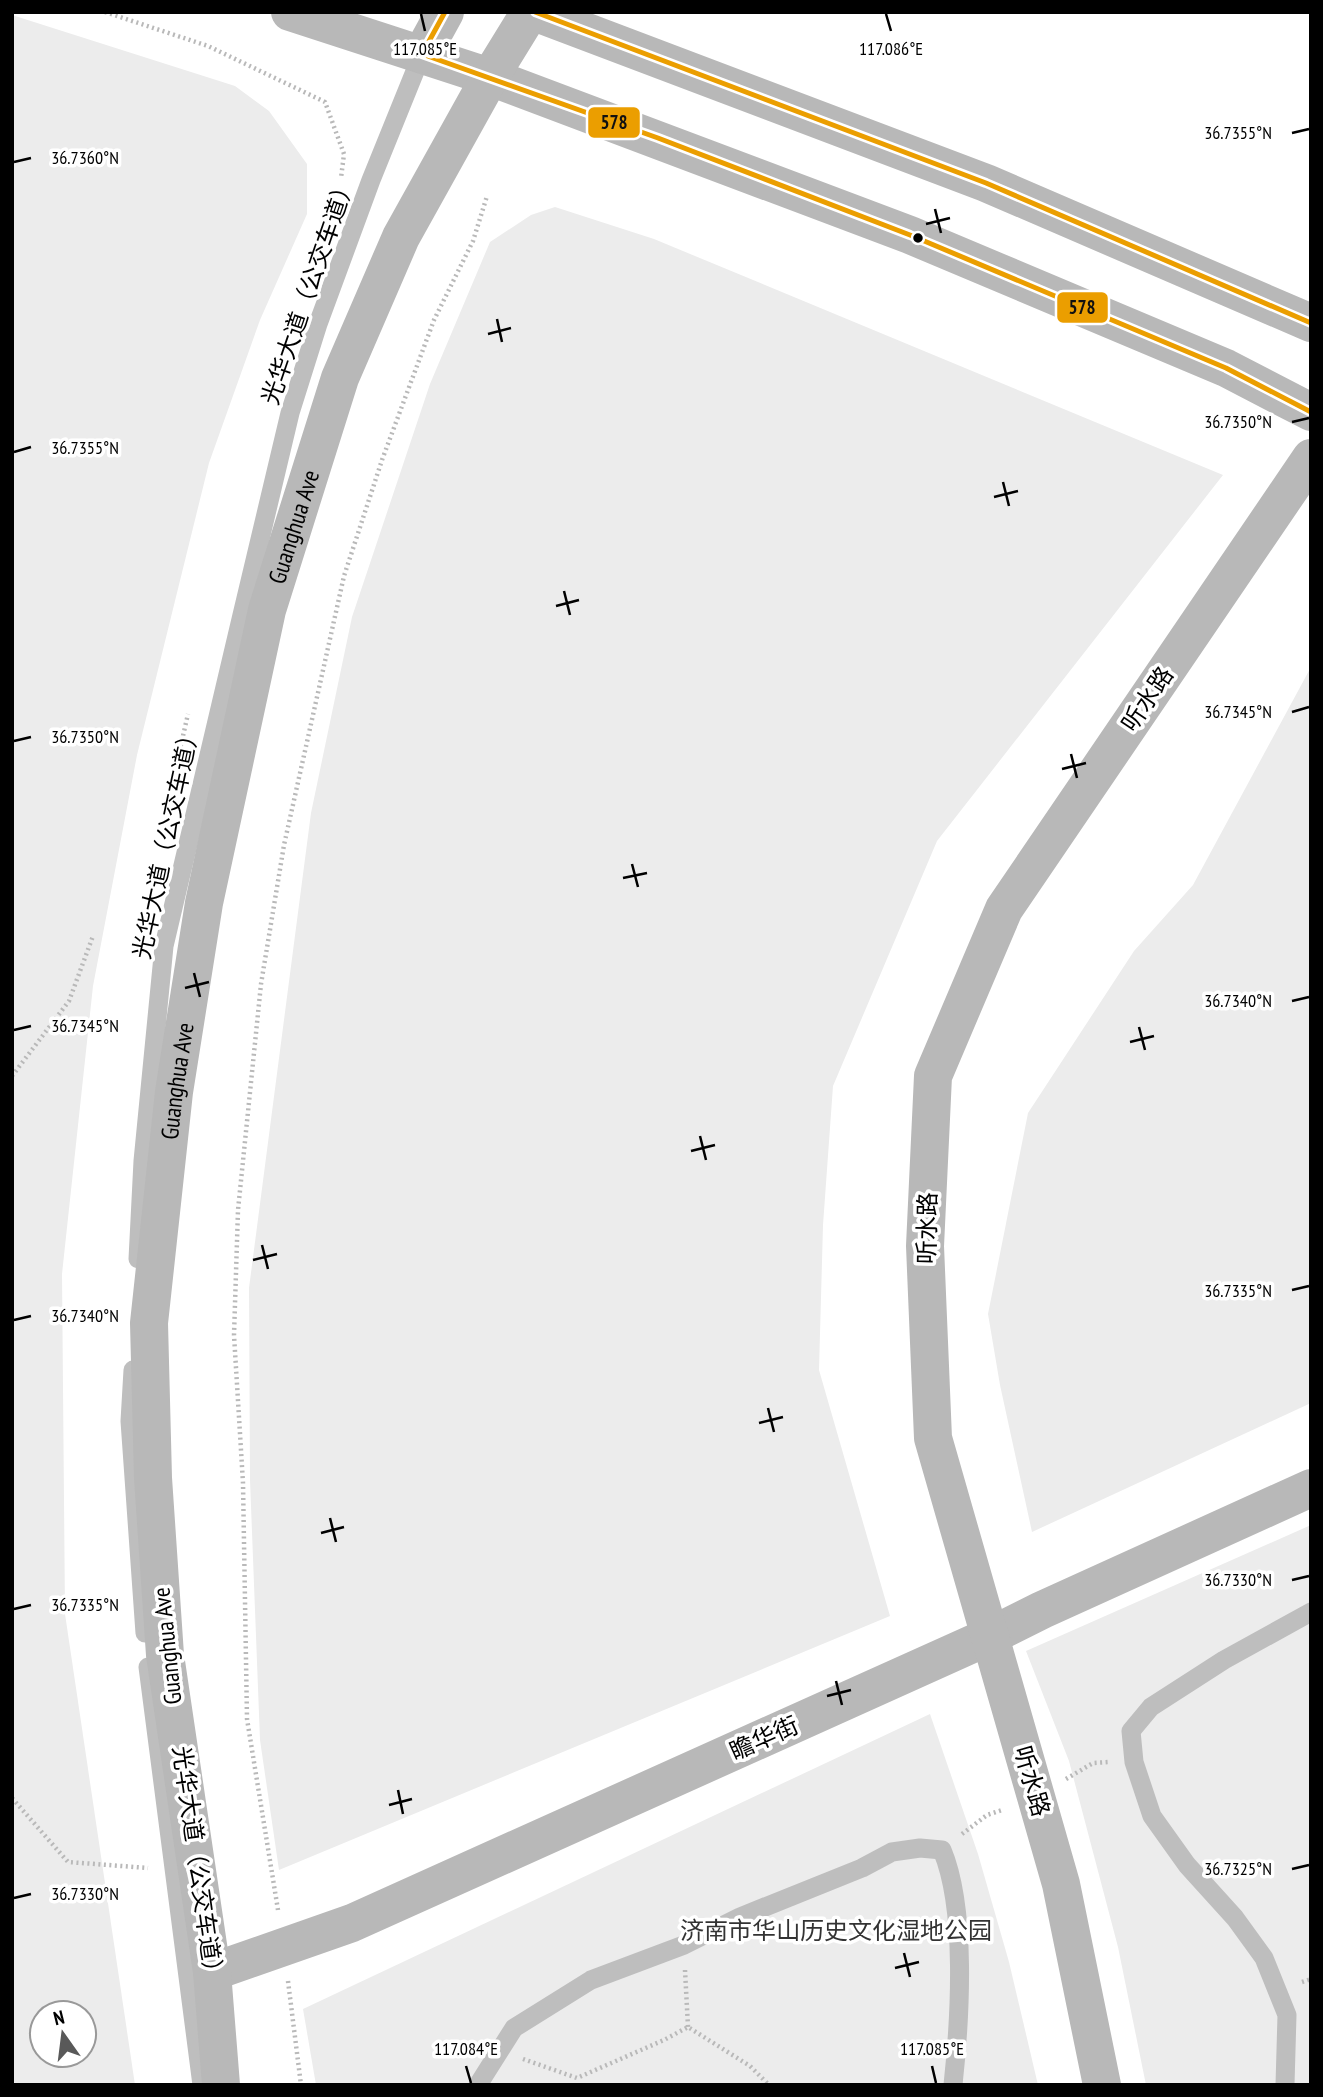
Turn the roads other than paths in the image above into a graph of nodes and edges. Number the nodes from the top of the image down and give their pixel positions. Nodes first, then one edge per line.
1 (290, 12) edge
2 (446, 12) edge
3 (532, 12) edge
4 (422, 54) junction
5 (490, 76) junction
6 (1311, 323) edge
7 (1311, 412) edge
8 (1311, 458) edge
9 (1311, 1488) edge
10 (1311, 1612) edge
11 (990, 1636) junction
12 (212, 1972) junction
13 (202, 2085) edge
14 (221, 2085) edge
15 (478, 2085) edge
16 (953, 2085) edge
17 (1102, 2085) edge
18 (1285, 2085) edge

1 - 4 main road
2 - 4 main road
3 - 5 main road, Guanghua Ave
3 - 6 main road
4 - 5 main road
4 - 13 lane, 光华大道（公交车道）
5 - 7 main road
5 - 12 main road, Guanghua Ave
8 - 11 main road, 听水路
9 - 11 main road, 瞻华街
10 - 18 lane
11 - 12 main road, 瞻华街
11 - 17 main road, 听水路
12 - 14 main road, Guanghua Ave
15 - 16 lane

